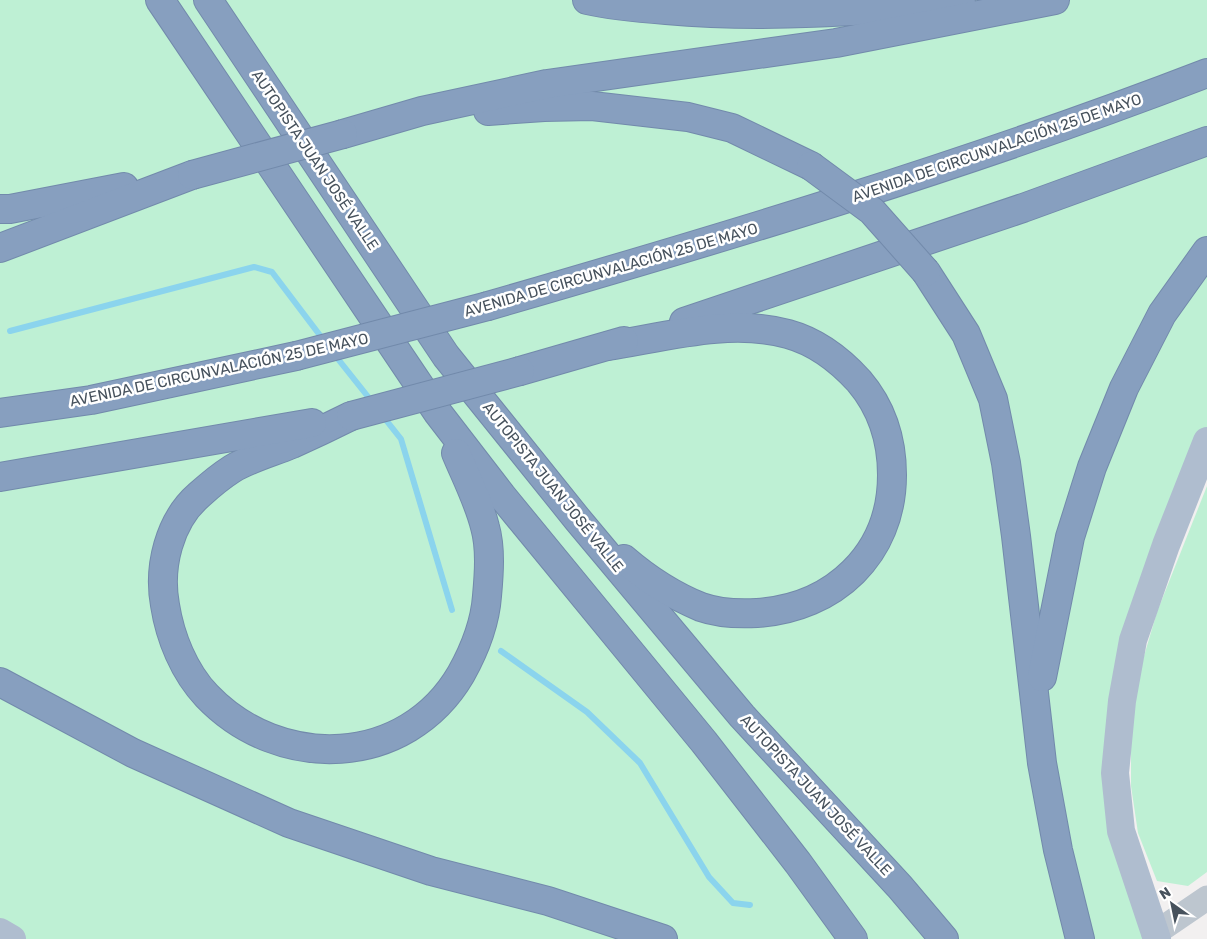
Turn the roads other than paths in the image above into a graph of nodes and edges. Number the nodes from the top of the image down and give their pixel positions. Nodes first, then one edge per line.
1 (152, 0) edge
2 (160, 0) edge
3 (208, 0) edge
4 (587, 0) edge
5 (995, 0) edge
6 (1054, 0) edge
7 (180, 30) junction
8 (1207, 73) edge
9 (343, 134) junction
10 (1207, 141) edge
11 (192, 175) junction
12 (0, 208) edge
13 (0, 248) edge
14 (1207, 251) edge
15 (608, 346) junction
16 (0, 413) edge
17 (438, 413) junction
18 (351, 416) junction
19 (1207, 441) edge
20 (0, 477) edge
21 (578, 520) junction
22 (0, 682) edge
23 (1036, 706) junction
24 (1207, 898) edge
25 (0, 932) edge
26 (1156, 937) edge
27 (12, 939) edge
28 (663, 939) edge
29 (853, 939) edge
30 (944, 939) edge
31 (1080, 939) edge

1 - 7 highway
2 - 7 highway
3 - 21 highway, AUTOPISTA JUAN JOSÉ VALLE
4 - 5 highway
6 - 9 highway
7 - 17 highway
8 - 16 highway, AVENIDA DE CIRCUNVALACIÓN 25 DE MAYO, bridge
9 - 11 highway, bridge
9 - 23 highway, bridge
10 - 15 highway
11 - 12 highway
11 - 13 highway
14 - 23 highway
15 - 18 highway, bridge
15 - 21 highway
17 - 18 highway
17 - 29 highway
18 - 20 highway
19 - 26 main road
21 - 30 highway, AUTOPISTA JUAN JOSÉ VALLE
22 - 28 highway
23 - 31 highway
24 - 26 street
25 - 27 main road

